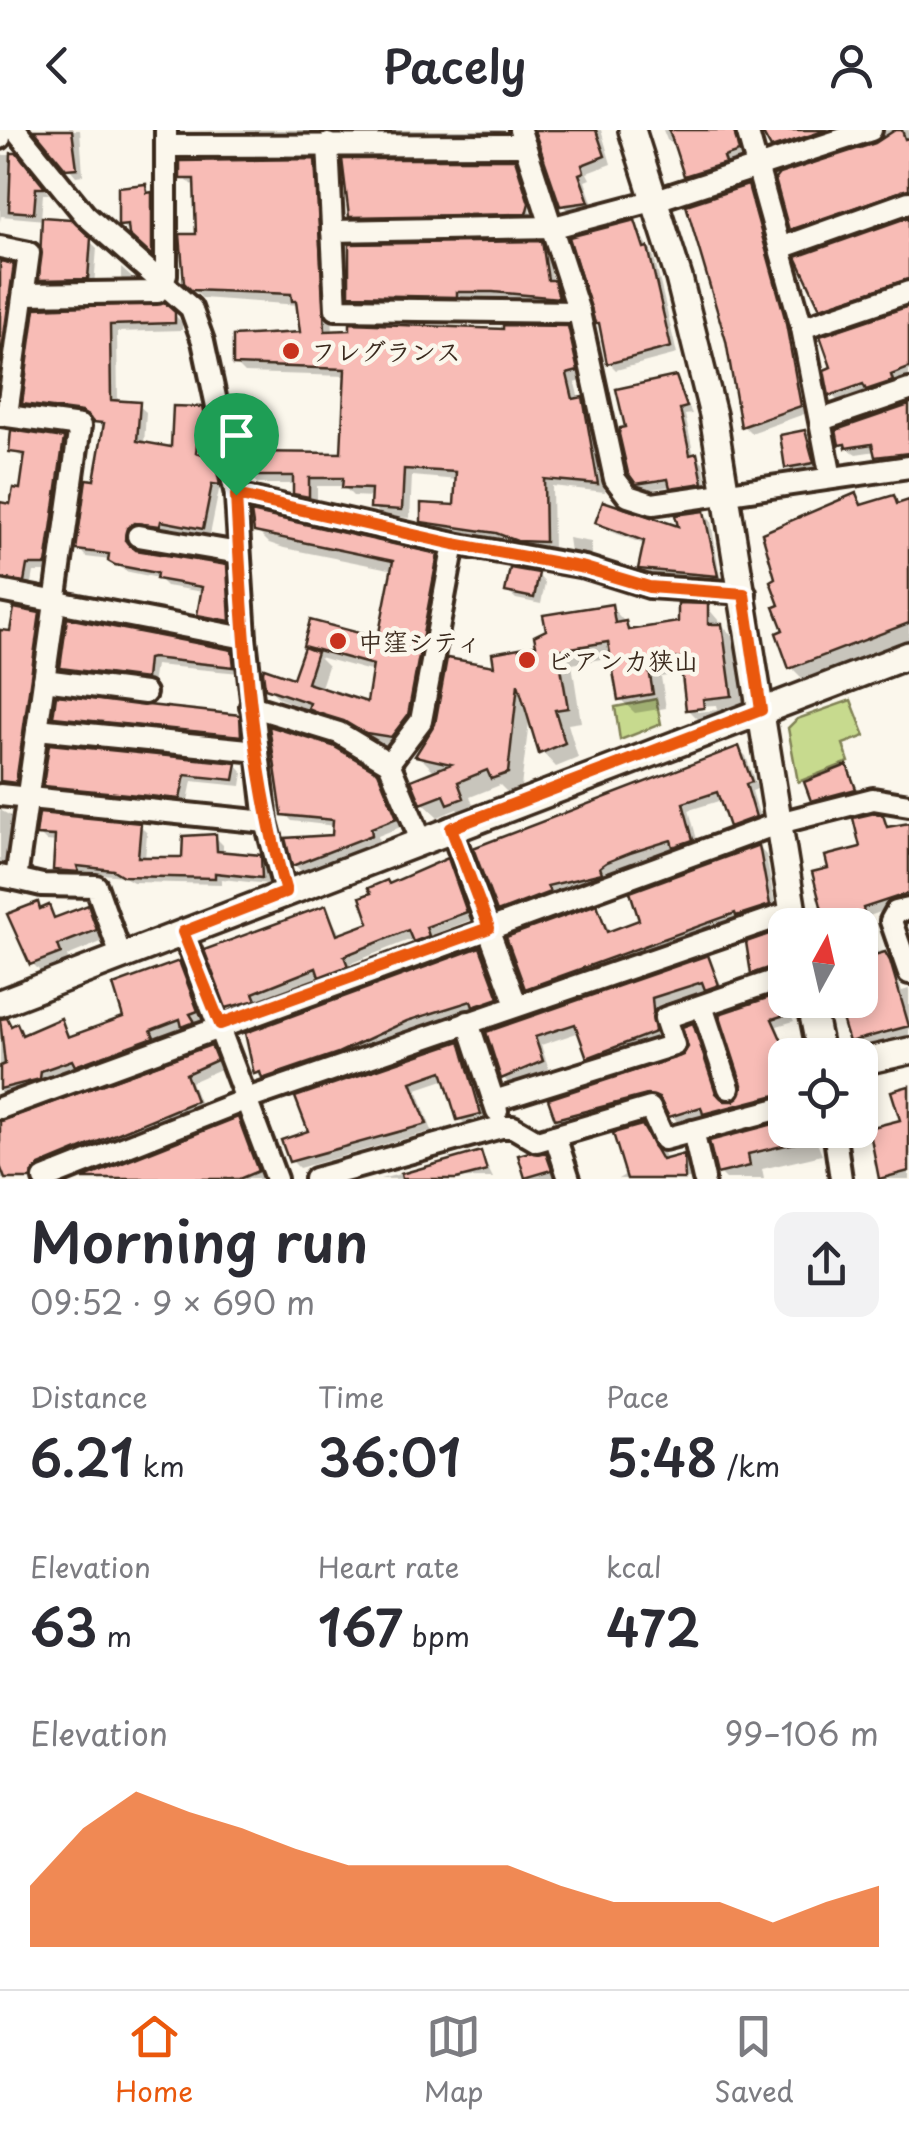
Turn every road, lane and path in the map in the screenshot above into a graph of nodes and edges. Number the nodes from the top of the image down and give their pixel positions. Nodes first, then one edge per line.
1 (0, 130) edge
2 (16, 130) edge
3 (632, 130) edge
4 (746, 130) edge
5 (871, 130) edge
6 (0, 138) edge
7 (166, 138) edge
8 (523, 138) edge
9 (328, 144) junction
10 (758, 168) junction
11 (656, 200) junction
12 (909, 202) edge
13 (554, 227) junction
14 (332, 232) junction
15 (0, 247) edge
16 (780, 248) junction
17 (164, 282) junction
18 (909, 292) edge
19 (24, 294) junction
20 (579, 312) junction
21 (802, 328) junction
22 (909, 390) edge
23 (2, 416) edge
24 (821, 420) junction
25 (909, 467) edge
26 (831, 478) junction
27 (727, 493) junction
28 (236, 495) junction
29 (138, 536) dead end
30 (454, 544) junction
31 (239, 553) junction
32 (0, 590) edge
33 (744, 594) junction
34 (54, 601) junction
35 (245, 638) junction
36 (909, 655) edge
37 (44, 680) junction
38 (145, 694) dead end
39 (251, 706) junction
40 (761, 710) junction
41 (37, 728) junction
42 (258, 751) junction
43 (388, 763) junction
44 (0, 794) edge
45 (27, 799) junction
46 (909, 805) edge
47 (266, 822) junction
48 (779, 823) junction
49 (451, 828) junction
50 (421, 840) junction
51 (8, 878) edge
52 (286, 892) junction
53 (792, 908) edge
54 (909, 909) edge
55 (768, 926) edge
56 (489, 928) junction
57 (183, 932) junction
58 (121, 956) junction
59 (909, 973) edge
60 (768, 983) edge
61 (0, 1003) edge
62 (516, 1004) junction
63 (702, 1006) junction
64 (468, 1022) junction
65 (220, 1024) junction
66 (909, 1051) edge
67 (878, 1058) edge
68 (729, 1088) dead end
69 (247, 1099) junction
70 (494, 1102) junction
71 (0, 1108) edge
72 (768, 1111) edge
73 (501, 1127) junction
74 (693, 1131) junction
75 (555, 1136) junction
76 (837, 1148) edge
77 (44, 1179) edge
78 (276, 1179) edge
79 (316, 1179) edge
80 (569, 1179) edge
81 (704, 1179) edge
82 (841, 1179) edge

1 - 6 street
2 - 17 street
3 - 11 street
4 - 10 street
5 - 10 street
7 - 9 street
7 - 17 street
8 - 9 street
8 - 13 street
9 - 14 street
10 - 11 street
10 - 16 street
11 - 13 street
11 - 27 street
12 - 16 street
13 - 14 street
13 - 20 street
14 - 20 street
15 - 19 street
16 - 21 street
17 - 19 street
17 - 28 street
18 - 21 street
19 - 23 street
20 - 27 street
21 - 24 street
22 - 24 street
23 - 34 street
24 - 26 street
25 - 26 street
26 - 27 street
27 - 33 street
28 - 30 street
28 - 31 street
29 - 31 street
30 - 33 street
30 - 43 street
31 - 35 street
32 - 34 street
33 - 40 street
34 - 35 street
34 - 37 street
35 - 39 street
36 - 40 street
37 - 38 street
37 - 41 street
39 - 42 street
39 - 43 street
40 - 48 street
40 - 49 street
41 - 42 street
41 - 45 street
42 - 47 street
43 - 50 street
44 - 45 street
45 - 47 street
45 - 51 street
46 - 48 street
47 - 52 street
48 - 53 street
48 - 56 street
49 - 50 street
49 - 56 street
50 - 52 street
51 - 58 street
52 - 57 street
54 - 59 street
55 - 62 street
56 - 62 street
56 - 65 street
57 - 58 street
57 - 65 street
58 - 61 street
60 - 63 street
62 - 64 street
63 - 68 street
63 - 70 street
64 - 69 street
64 - 70 street
65 - 69 street
65 - 71 street
66 - 67 street
69 - 77 street
69 - 78 street
70 - 73 street
72 - 74 street
73 - 75 street
73 - 79 street
74 - 75 street
74 - 81 street
75 - 80 street
76 - 82 street

